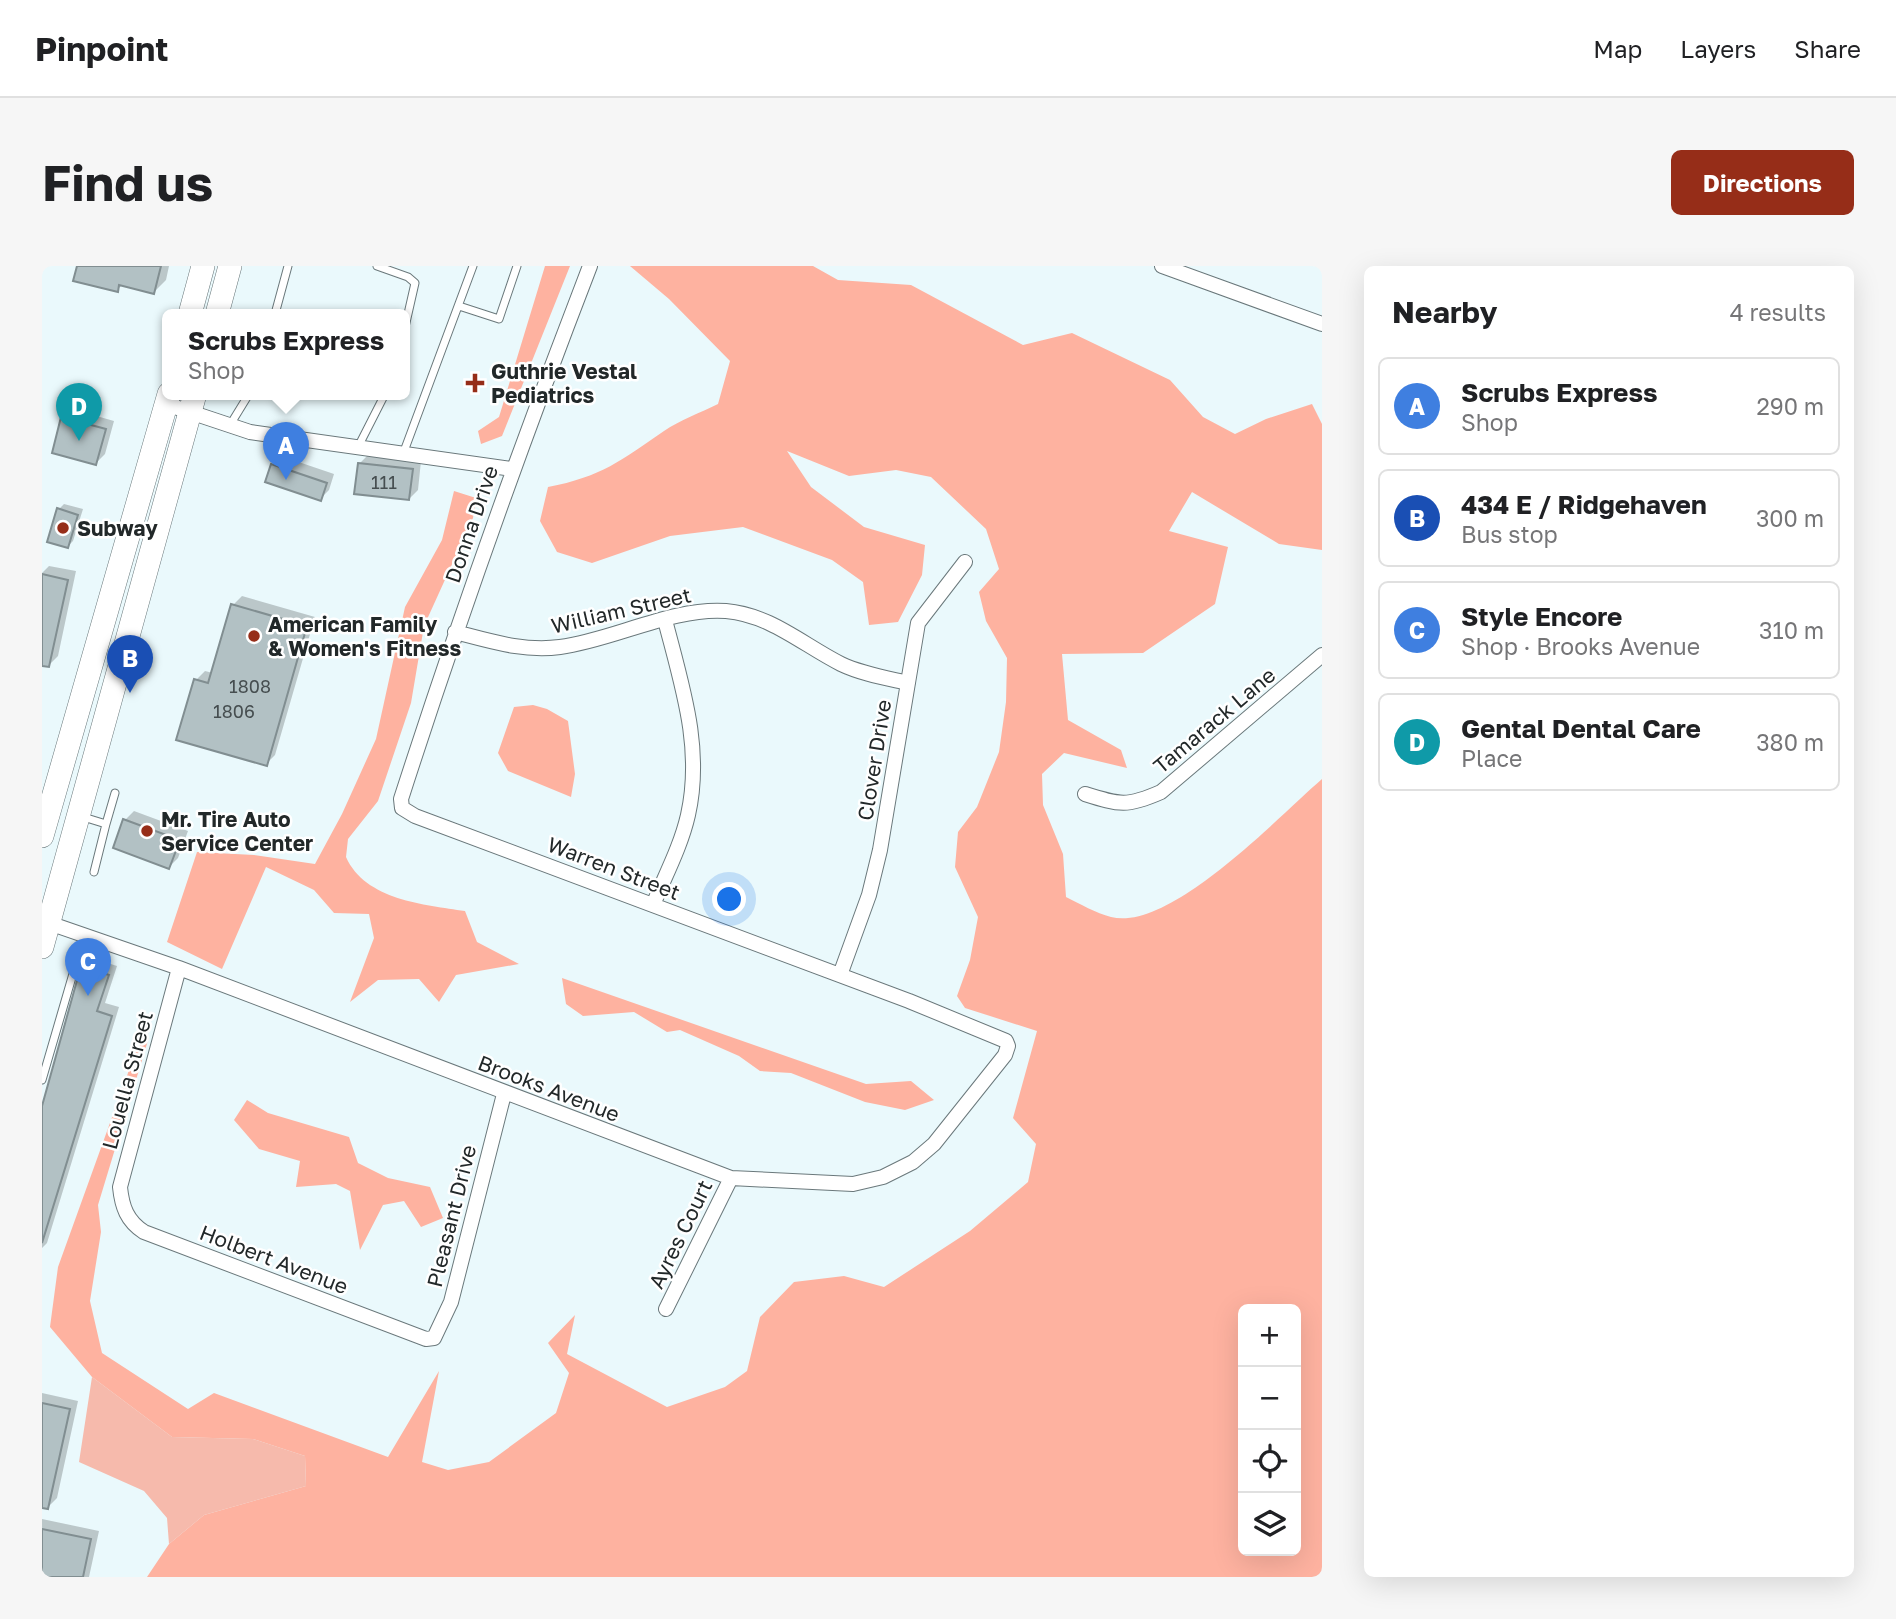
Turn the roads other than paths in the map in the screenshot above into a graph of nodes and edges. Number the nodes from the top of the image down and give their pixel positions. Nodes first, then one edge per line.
1 (203, 266) edge
2 (230, 266) edge
3 (288, 266) edge
4 (377, 266) edge
5 (473, 266) edge
6 (517, 266) edge
7 (590, 266) edge
8 (1162, 266) edge
9 (459, 306) junction
10 (191, 309) edge
11 (218, 309) edge
12 (276, 309) edge
13 (409, 309) edge
14 (1322, 324) edge
15 (167, 400) edge
16 (173, 400) edge
17 (245, 400) edge
18 (381, 400) edge
19 (192, 403) edge
20 (230, 425) junction
21 (358, 448) junction
22 (402, 454) junction
23 (512, 469) junction
24 (965, 562) dead end
25 (665, 621) junction
26 (455, 632) junction
27 (1322, 655) edge
28 (908, 683) junction
29 (115, 793) dead end
30 (1085, 794) dead end
31 (401, 799) joint
32 (77, 815) junction
33 (106, 824) junction
34 (42, 836) edge
35 (94, 872) dead end
36 (653, 905) junction
37 (45, 921) edge
38 (84, 935) junction
39 (42, 947) edge
40 (178, 968) junction
41 (840, 975) junction
42 (1006, 1052) joint
43 (42, 1080) edge
44 (504, 1094) junction
45 (731, 1178) junction
46 (121, 1203) joint
47 (666, 1308) dead end
48 (426, 1339) joint

1 - 10 main road
2 - 11 main road
3 - 12 lane
4 - 13 lane
5 - 9 lane
6 - 9 lane
7 - 23 street, Donna Drive
8 - 14 street
9 - 22 lane
15 - 34 main road
16 - 19 street
17 - 20 lane
18 - 21 lane
19 - 20 street
19 - 32 main road
20 - 21 street
21 - 22 street
22 - 23 street
23 - 26 street, Donna Drive
24 - 28 street, Clover Drive
25 - 26 street, William Street
25 - 28 street, William Street
25 - 36 street
26 - 31 street, Donna Drive
27 - 30 street, Tamarack Lane
28 - 41 street, Clover Drive
29 - 33 lane
31 - 36 street, Warren Street
32 - 33 lane
32 - 37 main road
33 - 35 lane
36 - 41 street, Warren Street
37 - 38 street, Brooks Avenue
37 - 39 main road
38 - 40 street, Brooks Avenue
38 - 43 lane
40 - 44 street, Brooks Avenue
40 - 46 street, Louella Street
41 - 42 street, Warren Street
42 - 45 street, Brooks Avenue
44 - 45 street, Brooks Avenue
44 - 48 street, Pleasant Drive
45 - 47 street, Ayres Court
46 - 48 street, Holbert Avenue

